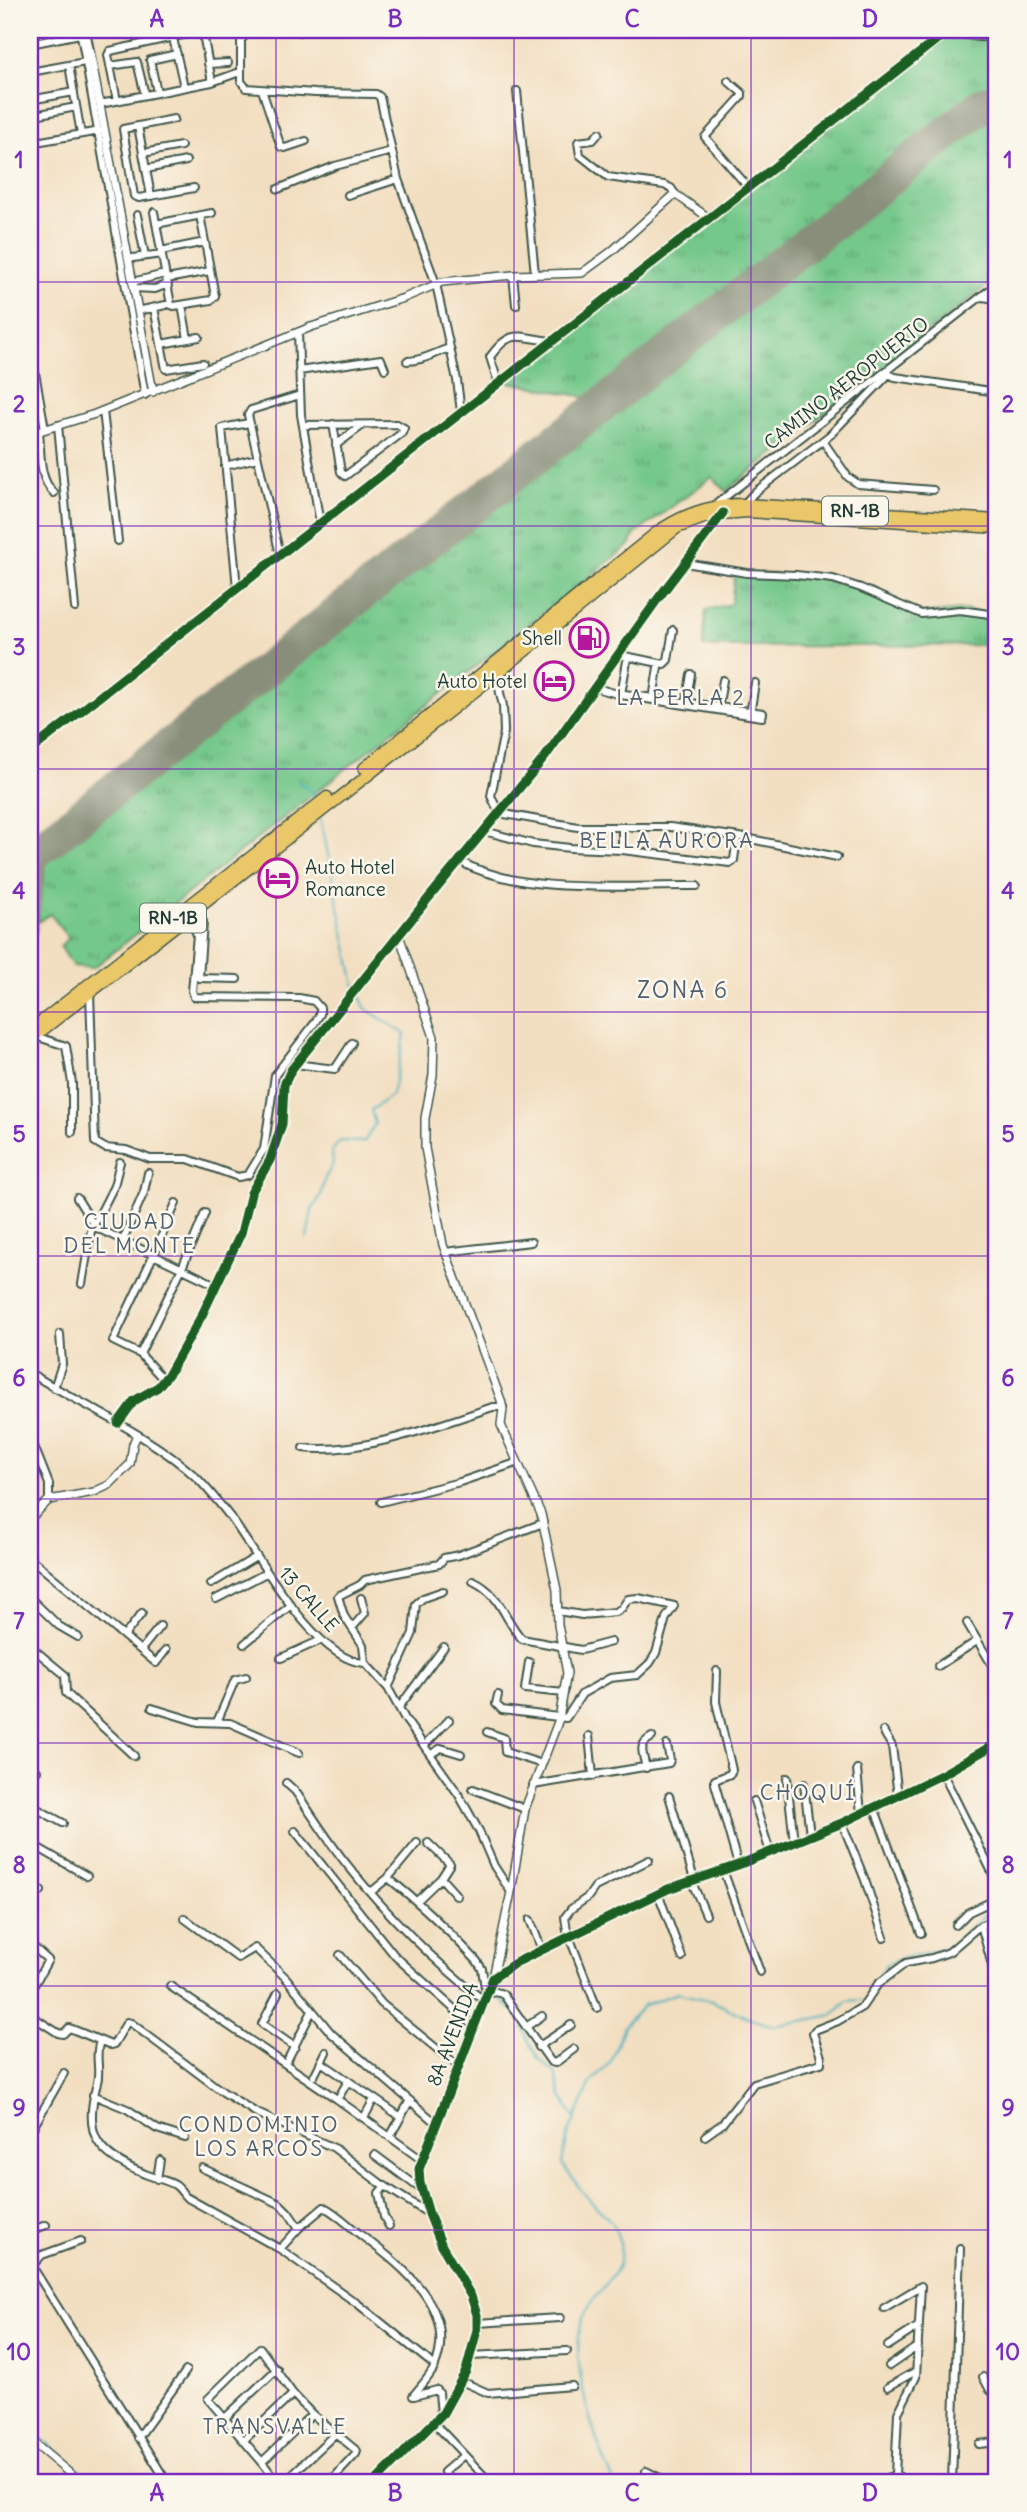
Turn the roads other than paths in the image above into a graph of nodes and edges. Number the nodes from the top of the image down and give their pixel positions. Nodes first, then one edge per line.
1 (250, 30) edge
2 (949, 30) edge
3 (979, 30) edge
4 (82, 31) edge
5 (236, 33) dead end
6 (997, 33) edge
7 (63, 34) edge
8 (203, 34) junction
9 (173, 38) junction
10 (976, 38) junction
11 (30, 44) edge
12 (87, 51) junction
13 (177, 54) junction
14 (85, 62) junction
15 (228, 63) dead end
16 (208, 64) junction
17 (69, 65) junction
18 (110, 66) junction
19 (30, 72) edge
20 (237, 73) dead end
21 (728, 81) dead end
22 (212, 82) junction
23 (184, 87) junction
24 (262, 90) junction
25 (517, 91) dead end
26 (157, 92) junction
27 (95, 95) junction
28 (145, 95) junction
29 (75, 99) junction
30 (30, 100) edge
31 (117, 101) junction
32 (100, 104) junction
33 (31, 115) edge
34 (174, 119) dead end
35 (138, 126) junction
36 (101, 130) junction
37 (599, 133) dead end
38 (81, 134) junction
39 (306, 141) dead end
40 (30, 143) edge
41 (181, 146) dead end
42 (392, 151) junction
43 (144, 153) junction
44 (186, 161) dead end
45 (146, 169) junction
46 (398, 179) junction
47 (748, 187) junction
48 (194, 188) dead end
49 (278, 190) dead end
50 (676, 194) junction
51 (348, 195) dead end
52 (151, 196) junction
53 (154, 212) dead end
54 (212, 213) dead end
55 (137, 215) dead end
56 (200, 215) junction
57 (709, 218) junction
58 (156, 223) junction
59 (205, 242) junction
60 (162, 252) junction
61 (145, 257) junction
62 (134, 258) dead end
63 (210, 271) junction
64 (535, 274) junction
65 (513, 275) junction
66 (166, 279) junction
67 (436, 284) junction
68 (997, 284) edge
69 (133, 285) junction
70 (982, 297) junction
71 (997, 299) edge
72 (166, 305) dead end
73 (182, 305) junction
74 (516, 305) dead end
75 (154, 308) junction
76 (142, 310) dead end
77 (298, 333) junction
78 (199, 337) dead end
79 (188, 339) junction
80 (550, 341) junction
81 (30, 344) edge
82 (161, 344) junction
83 (450, 348) junction
84 (407, 362) dead end
85 (203, 363) dead end
86 (385, 369) dead end
87 (299, 371) junction
88 (886, 374) junction
89 (498, 382) junction
90 (997, 392) edge
91 (149, 393) junction
92 (300, 395) junction
93 (103, 411) junction
94 (461, 412) junction
95 (249, 423) junction
96 (333, 424) junction
97 (365, 424) junction
98 (58, 425) junction
99 (303, 425) junction
100 (42, 430) junction
101 (30, 434) edge
102 (823, 441) junction
103 (337, 445) junction
104 (257, 458) junction
105 (997, 461) edge
106 (225, 466) junction
107 (997, 475) edge
108 (933, 490) dead end
109 (54, 493) dead end
110 (744, 504) junction
111 (713, 506) junction
112 (817, 508) junction
113 (723, 513) junction
114 (856, 519) junction
115 (997, 521) edge
116 (320, 523) junction
117 (997, 528) edge
118 (118, 541) dead end
119 (280, 555) junction
120 (685, 563) junction
121 (237, 588) junction
122 (75, 608) dead end
123 (997, 615) edge
124 (673, 630) dead end
125 (535, 632) junction
126 (620, 654) junction
127 (626, 661) dead end
128 (658, 667) dead end
129 (691, 674) dead end
130 (496, 675) junction
131 (723, 680) dead end
132 (755, 683) dead end
133 (596, 688) junction
134 (620, 693) junction
135 (653, 698) junction
136 (686, 703) junction
137 (718, 708) junction
138 (30, 751) edge
139 (320, 807) junction
140 (499, 813) junction
141 (622, 828) junction
142 (484, 831) junction
143 (737, 837) junction
144 (622, 850) junction
145 (837, 857) dead end
146 (458, 861) junction
147 (697, 886) dead end
148 (187, 917) junction
149 (399, 935) junction
150 (237, 979) dead end
151 (90, 993) junction
152 (31, 1035) edge
153 (352, 1043) dead end
154 (295, 1065) junction
155 (72, 1132) dead end
156 (120, 1162) dead end
157 (148, 1173) dead end
158 (77, 1198) dead end
159 (176, 1203) dead end
160 (205, 1213) dead end
161 (95, 1227) junction
162 (123, 1240) junction
163 (531, 1242) dead end
164 (445, 1252) junction
165 (154, 1254) junction
166 (182, 1268) junction
167 (82, 1284) dead end
168 (216, 1285) junction
169 (60, 1334) dead end
170 (140, 1354) junction
171 (30, 1373) edge
172 (163, 1380) junction
173 (54, 1388) junction
174 (503, 1407) junction
175 (118, 1423) junction
176 (30, 1436) edge
177 (137, 1436) junction
178 (303, 1448) dead end
179 (516, 1463) junction
180 (49, 1500) junction
181 (381, 1502) dead end
182 (30, 1519) edge
183 (543, 1523) junction
184 (256, 1557) junction
185 (30, 1558) edge
186 (266, 1573) junction
187 (473, 1581) dead end
188 (211, 1584) dead end
189 (443, 1591) dead end
190 (30, 1598) edge
191 (361, 1598) dead end
192 (216, 1599) dead end
193 (291, 1605) junction
194 (558, 1611) junction
195 (142, 1613) dead end
196 (967, 1623) dead end
197 (160, 1626) dead end
198 (352, 1628) junction
199 (124, 1636) junction
200 (78, 1637) dead end
201 (321, 1640) junction
202 (977, 1641) junction
203 (611, 1642) dead end
204 (244, 1644) dead end
205 (30, 1646) edge
206 (444, 1647) dead end
207 (562, 1647) junction
208 (141, 1650) junction
209 (166, 1650) dead end
210 (281, 1658) dead end
211 (529, 1662) dead end
212 (365, 1663) junction
213 (938, 1666) dead end
214 (717, 1671) dead end
215 (246, 1677) dead end
216 (997, 1681) edge
217 (388, 1688) junction
218 (564, 1693) junction
219 (498, 1695) dead end
220 (400, 1706) junction
221 (152, 1708) dead end
222 (559, 1719) junction
223 (449, 1720) dead end
224 (217, 1722) junction
225 (883, 1731) dead end
226 (486, 1732) dead end
227 (589, 1736) dead end
228 (652, 1737) dead end
229 (667, 1745) dead end
230 (994, 1745) edge
231 (424, 1746) junction
232 (299, 1753) dead end
233 (431, 1754) junction
234 (461, 1754) dead end
235 (134, 1756) dead end
236 (997, 1758) edge
237 (542, 1765) junction
238 (646, 1768) junction
239 (857, 1769) dead end
240 (943, 1774) junction
241 (593, 1776) junction
242 (786, 1778) dead end
243 (286, 1783) dead end
244 (804, 1784) dead end
245 (533, 1785) junction
246 (473, 1789) dead end
247 (669, 1796) dead end
248 (898, 1796) junction
249 (754, 1801) dead end
250 (30, 1805) edge
251 (874, 1807) junction
252 (524, 1809) junction
253 (861, 1814) junction
254 (63, 1823) dead end
255 (842, 1823) junction
256 (295, 1831) dead end
257 (810, 1835) junction
258 (794, 1842) junction
259 (30, 1843) edge
260 (417, 1843) dead end
261 (428, 1843) dead end
262 (770, 1852) junction
263 (649, 1860) dead end
264 (738, 1865) junction
265 (723, 1870) junction
266 (87, 1876) dead end
267 (388, 1878) junction
268 (441, 1878) junction
269 (996, 1878) edge
270 (693, 1880) junction
271 (30, 1886) edge
272 (41, 1891) dead end
273 (371, 1892) junction
274 (511, 1892) junction
275 (658, 1893) junction
276 (457, 1896) dead end
277 (997, 1899) edge
278 (418, 1900) junction
279 (706, 1915) dead end
280 (184, 1918) dead end
281 (997, 1918) edge
282 (530, 1920) dead end
283 (956, 1925) dead end
284 (981, 1925) junction
285 (922, 1933) dead end
286 (570, 1937) junction
287 (884, 1938) dead end
288 (30, 1944) edge
289 (542, 1950) junction
290 (340, 1955) dead end
291 (681, 1957) dead end
292 (760, 1972) dead end
293 (492, 1978) junction
294 (997, 1984) edge
295 (170, 1986) dead end
296 (30, 1992) edge
297 (278, 1993) dead end
298 (484, 1997) junction
299 (597, 2008) dead end
300 (312, 2011) junction
301 (30, 2015) edge
302 (542, 2016) dead end
303 (571, 2025) dead end
304 (473, 2026) junction
305 (526, 2027) junction
306 (100, 2041) junction
307 (538, 2046) junction
308 (295, 2047) junction
309 (574, 2049) dead end
310 (326, 2052) dead end
311 (288, 2059) dead end
312 (321, 2062) junction
313 (458, 2066) junction
314 (64, 2073) dead end
315 (314, 2076) dead end
316 (348, 2081) junction
317 (93, 2095) junction
318 (340, 2095) dead end
319 (374, 2099) junction
320 (409, 2102) junction
321 (366, 2114) dead end
322 (401, 2117) junction
323 (436, 2123) junction
324 (30, 2133) edge
325 (705, 2136) dead end
326 (390, 2137) junction
327 (185, 2138) dead end
328 (375, 2155) dead end
329 (160, 2160) dead end
330 (422, 2160) junction
331 (202, 2168) dead end
332 (157, 2179) junction
333 (385, 2186) junction
334 (422, 2190) junction
335 (429, 2214) junction
336 (46, 2225) dead end
337 (389, 2226) dead end
338 (299, 2228) junction
339 (30, 2231) edge
340 (81, 2241) dead end
341 (960, 2248) dead end
342 (279, 2249) junction
343 (31, 2264) edge
344 (884, 2308) dead end
345 (560, 2318) dead end
346 (477, 2323) junction
347 (919, 2326) junction
348 (888, 2346) dead end
349 (918, 2346) junction
350 (567, 2351) dead end
351 (471, 2356) junction
352 (435, 2366) junction
353 (889, 2366) dead end
354 (276, 2369) junction
355 (186, 2371) dead end
356 (916, 2371) junction
357 (983, 2377) dead end
358 (461, 2381) junction
359 (572, 2386) dead end
360 (888, 2388) dead end
361 (293, 2394) junction
362 (997, 2396) edge
363 (312, 2414) junction
364 (441, 2414) junction
365 (225, 2418) junction
366 (434, 2423) junction
367 (337, 2433) junction
368 (138, 2438) junction
369 (30, 2440) edge
370 (244, 2440) junction
371 (997, 2442) edge
372 (979, 2444) dead end
373 (464, 2455) junction
374 (262, 2462) junction
375 (646, 2471) dead end
376 (895, 2475) junction
377 (485, 2476) dead end
378 (80, 2482) edge
379 (167, 2482) edge
380 (277, 2482) edge
381 (284, 2482) edge
382 (330, 2482) edge
383 (375, 2482) edge
384 (451, 2482) edge
385 (668, 2482) edge
386 (884, 2482) edge
387 (904, 2482) edge
388 (952, 2482) edge

1 - 24 street
2 - 10 street
2 - 47 street
3 - 10 street
4 - 7 street
4 - 12 street
5 - 8 street
6 - 10 street
7 - 11 street
8 - 9 street
8 - 16 street
9 - 13 street
9 - 18 street
12 - 14 street
12 - 27 street
13 - 23 street
13 - 26 street
14 - 17 street
14 - 27 street
15 - 16 street
16 - 22 street
17 - 19 street
17 - 29 street
18 - 28 street
18 - 31 street
20 - 22 street
21 - 47 street
22 - 23 street
23 - 26 street
24 - 39 street
24 - 42 street
25 - 64 street
26 - 28 street
27 - 29 street
27 - 32 street
27 - 36 street
28 - 31 street
29 - 30 street
29 - 33 street
29 - 38 street
30 - 33 street
31 - 32 street
32 - 36 street
34 - 35 street
35 - 43 street
35 - 52 street
36 - 38 street
36 - 69 street
36 - 91 street
37 - 50 street
38 - 40 street
41 - 43 street
42 - 46 street
42 - 49 street
43 - 45 street
44 - 45 street
45 - 52 street
46 - 51 street
46 - 67 street
47 - 57 street
48 - 52 street
50 - 57 street
50 - 64 street
53 - 58 street
54 - 56 street
55 - 61 street
56 - 58 street
56 - 59 street
57 - 80 street
58 - 60 street
59 - 60 street
59 - 63 street
60 - 61 street
60 - 66 street
61 - 62 street
63 - 66 street
63 - 73 street
64 - 65 street
65 - 67 street
65 - 74 street
66 - 69 street
66 - 69 street
66 - 73 street
67 - 77 street
67 - 83 street
68 - 70 street, CAMINO AEROPUERTO
69 - 91 street
70 - 71 street
70 - 88 street, CAMINO AEROPUERTO
72 - 75 street
73 - 79 street
75 - 76 street
75 - 82 street
77 - 87 street
77 - 91 street
78 - 79 street
79 - 82 street
80 - 89 street
80 - 89 street
81 - 100 street
82 - 85 street
83 - 84 street
83 - 94 street
86 - 87 street
87 - 92 street
88 - 90 street
88 - 102 street
88 - 111 street, CAMINO AEROPUERTO
89 - 94 street
91 - 93 street
92 - 95 street
92 - 99 street
93 - 98 street
93 - 118 street
94 - 116 street
95 - 104 street
95 - 106 street
96 - 97 street
96 - 99 street
96 - 103 street
97 - 103 street
97 - 103 street
98 - 100 street
98 - 122 street
99 - 116 street
100 - 101 street
100 - 109 street
102 - 108 street
102 - 110 street
104 - 106 street
104 - 119 street
105 - 107 street
106 - 121 street
110 - 111 highway, RN-1B
110 - 112 highway, RN-1B
111 - 125 highway, RN-1B
112 - 113 highway
112 - 115 highway, RN-1B
113 - 114 highway, RN-1B
113 - 120 street
113 - 130 highway, RN-1B
114 - 115 highway
114 - 117 highway, RN-1B
116 - 119 street
119 - 121 street
120 - 123 street
120 - 126 street
121 - 138 street
124 - 126 street
125 - 130 highway
125 - 139 highway, RN-1B
126 - 133 street
127 - 134 street
128 - 135 street
129 - 136 street
130 - 139 highway, RN-1B
130 - 140 street
131 - 137 street
132 - 137 street
133 - 134 street
133 - 140 street
134 - 135 street
135 - 136 street
136 - 137 street
139 - 148 highway, RN-1B
139 - 152 highway, RN-1B
140 - 141 street
140 - 142 street
141 - 143 street
141 - 144 street
142 - 144 street
142 - 146 street
143 - 144 street
143 - 145 street
146 - 147 street
146 - 149 street
148 - 150 street
148 - 151 highway, RN-1B
148 - 151 street
149 - 154 street
149 - 164 street
151 - 152 highway, RN-1B
152 - 155 street
153 - 154 street
154 - 168 street
156 - 161 street
157 - 162 street
158 - 161 street
159 - 165 street
160 - 166 street
161 - 162 street
161 - 167 street
162 - 165 street
163 - 164 street
164 - 174 street
165 - 166 street
165 - 170 street
166 - 168 street
166 - 170 street
168 - 172 street
169 - 173 street
170 - 172 street
171 - 173 street, 13 CALLE
172 - 175 street
173 - 175 street, 13 CALLE
174 - 178 street
174 - 179 street
175 - 177 street, 13 CALLE
176 - 180 street
177 - 180 street
177 - 184 street, 13 CALLE
179 - 181 street
179 - 183 street
180 - 182 street
183 - 194 street
183 - 198 street
184 - 186 street, 13 CALLE
184 - 188 street
185 - 199 street
186 - 192 street
186 - 193 street, 13 CALLE
187 - 207 street
189 - 217 street
190 - 200 street
191 - 198 street
193 - 201 street, 13 CALLE
193 - 204 street
194 - 207 street
194 - 222 street
195 - 199 street
196 - 202 street
197 - 208 street
198 - 212 street
199 - 208 street
201 - 210 street
201 - 212 street, 13 CALLE
202 - 213 street
202 - 216 street
203 - 207 street
205 - 235 street
206 - 220 street
207 - 218 street
208 - 209 street
211 - 218 street
212 - 217 street, 13 CALLE
214 - 264 street
215 - 224 street
217 - 220 street, 13 CALLE
218 - 222 street
219 - 222 street
220 - 231 street, 13 CALLE
221 - 224 street
222 - 237 street
223 - 231 street
224 - 232 street
225 - 248 street
226 - 237 street
227 - 241 street
228 - 238 street
229 - 238 street
230 - 236 street
230 - 240 street, 8A AVENIDA
231 - 233 street, 13 CALLE
233 - 234 street
233 - 274 street, 13 CALLE
237 - 245 street
238 - 241 street
239 - 253 street
240 - 248 street, 8A AVENIDA
240 - 269 street
241 - 245 street
242 - 258 street
243 - 273 street
244 - 257 street
245 - 252 street
246 - 252 street
247 - 270 street
248 - 251 street, 8A AVENIDA
249 - 262 street
250 - 254 street
251 - 253 street, 8A AVENIDA
251 - 285 street
252 - 274 street
253 - 255 street, 8A AVENIDA
255 - 257 street, 8A AVENIDA
255 - 287 street
256 - 304 street
257 - 258 street, 8A AVENIDA
258 - 262 street, 8A AVENIDA
259 - 266 street
260 - 267 street
261 - 268 street
262 - 264 street, 8A AVENIDA
263 - 286 street
264 - 265 street, 8A AVENIDA
265 - 270 street, 8A AVENIDA
265 - 292 street
267 - 273 street
267 - 278 street
268 - 276 street
268 - 278 street
270 - 275 street, 8A AVENIDA
270 - 279 street
271 - 272 street
273 - 298 street
274 - 293 street
275 - 286 street, 8A AVENIDA
275 - 291 street
277 - 283 street
278 - 298 street
280 - 300 street
281 - 284 street
282 - 289 street
284 - 294 street
284 - 325 street
286 - 289 street, 8A AVENIDA
286 - 299 street
288 - 296 street
289 - 293 street, 8A AVENIDA
290 - 313 street
293 - 298 street, 8A AVENIDA
295 - 326 street
297 - 308 street
298 - 304 street, 8A AVENIDA
298 - 305 street
300 - 308 street
300 - 320 street
301 - 306 street
302 - 305 street
303 - 307 street
304 - 313 street, 8A AVENIDA
305 - 307 street
306 - 317 street
306 - 333 street
307 - 309 street
308 - 311 street
310 - 312 street
312 - 315 street
312 - 316 street
313 - 323 street, 8A AVENIDA
314 - 324 street
316 - 318 street
316 - 319 street
317 - 327 street
317 - 332 street
319 - 321 street
319 - 322 street
320 - 322 street
320 - 323 street
322 - 326 street
323 - 330 street, 8A AVENIDA
326 - 330 street
328 - 334 street
329 - 332 street
330 - 334 street, 8A AVENIDA
331 - 338 street
332 - 342 street
333 - 335 street
333 - 337 street
334 - 335 street, 8A AVENIDA
335 - 346 street, 8A AVENIDA
336 - 339 street
338 - 342 street
338 - 352 street
340 - 343 street
341 - 388 street
342 - 352 street
343 - 368 street
344 - 347 street
345 - 346 street
346 - 351 street, 8A AVENIDA
347 - 348 street
347 - 349 street
349 - 353 street
349 - 356 street
350 - 351 street
351 - 358 street, 8A AVENIDA
352 - 364 street
354 - 361 street
354 - 365 street
354 - 365 street
355 - 368 street
356 - 360 street
356 - 376 street
357 - 362 street
358 - 359 street
358 - 364 street, 8A AVENIDA
361 - 363 street
361 - 370 street
363 - 367 street
363 - 374 street
364 - 366 street, 8A AVENIDA
365 - 370 street
366 - 373 street
366 - 383 street, 8A AVENIDA
367 - 381 street
367 - 382 street
368 - 379 street
369 - 378 street
370 - 374 street
371 - 372 street
373 - 377 street
373 - 384 street
374 - 380 street
375 - 385 street
376 - 386 street
376 - 387 street

